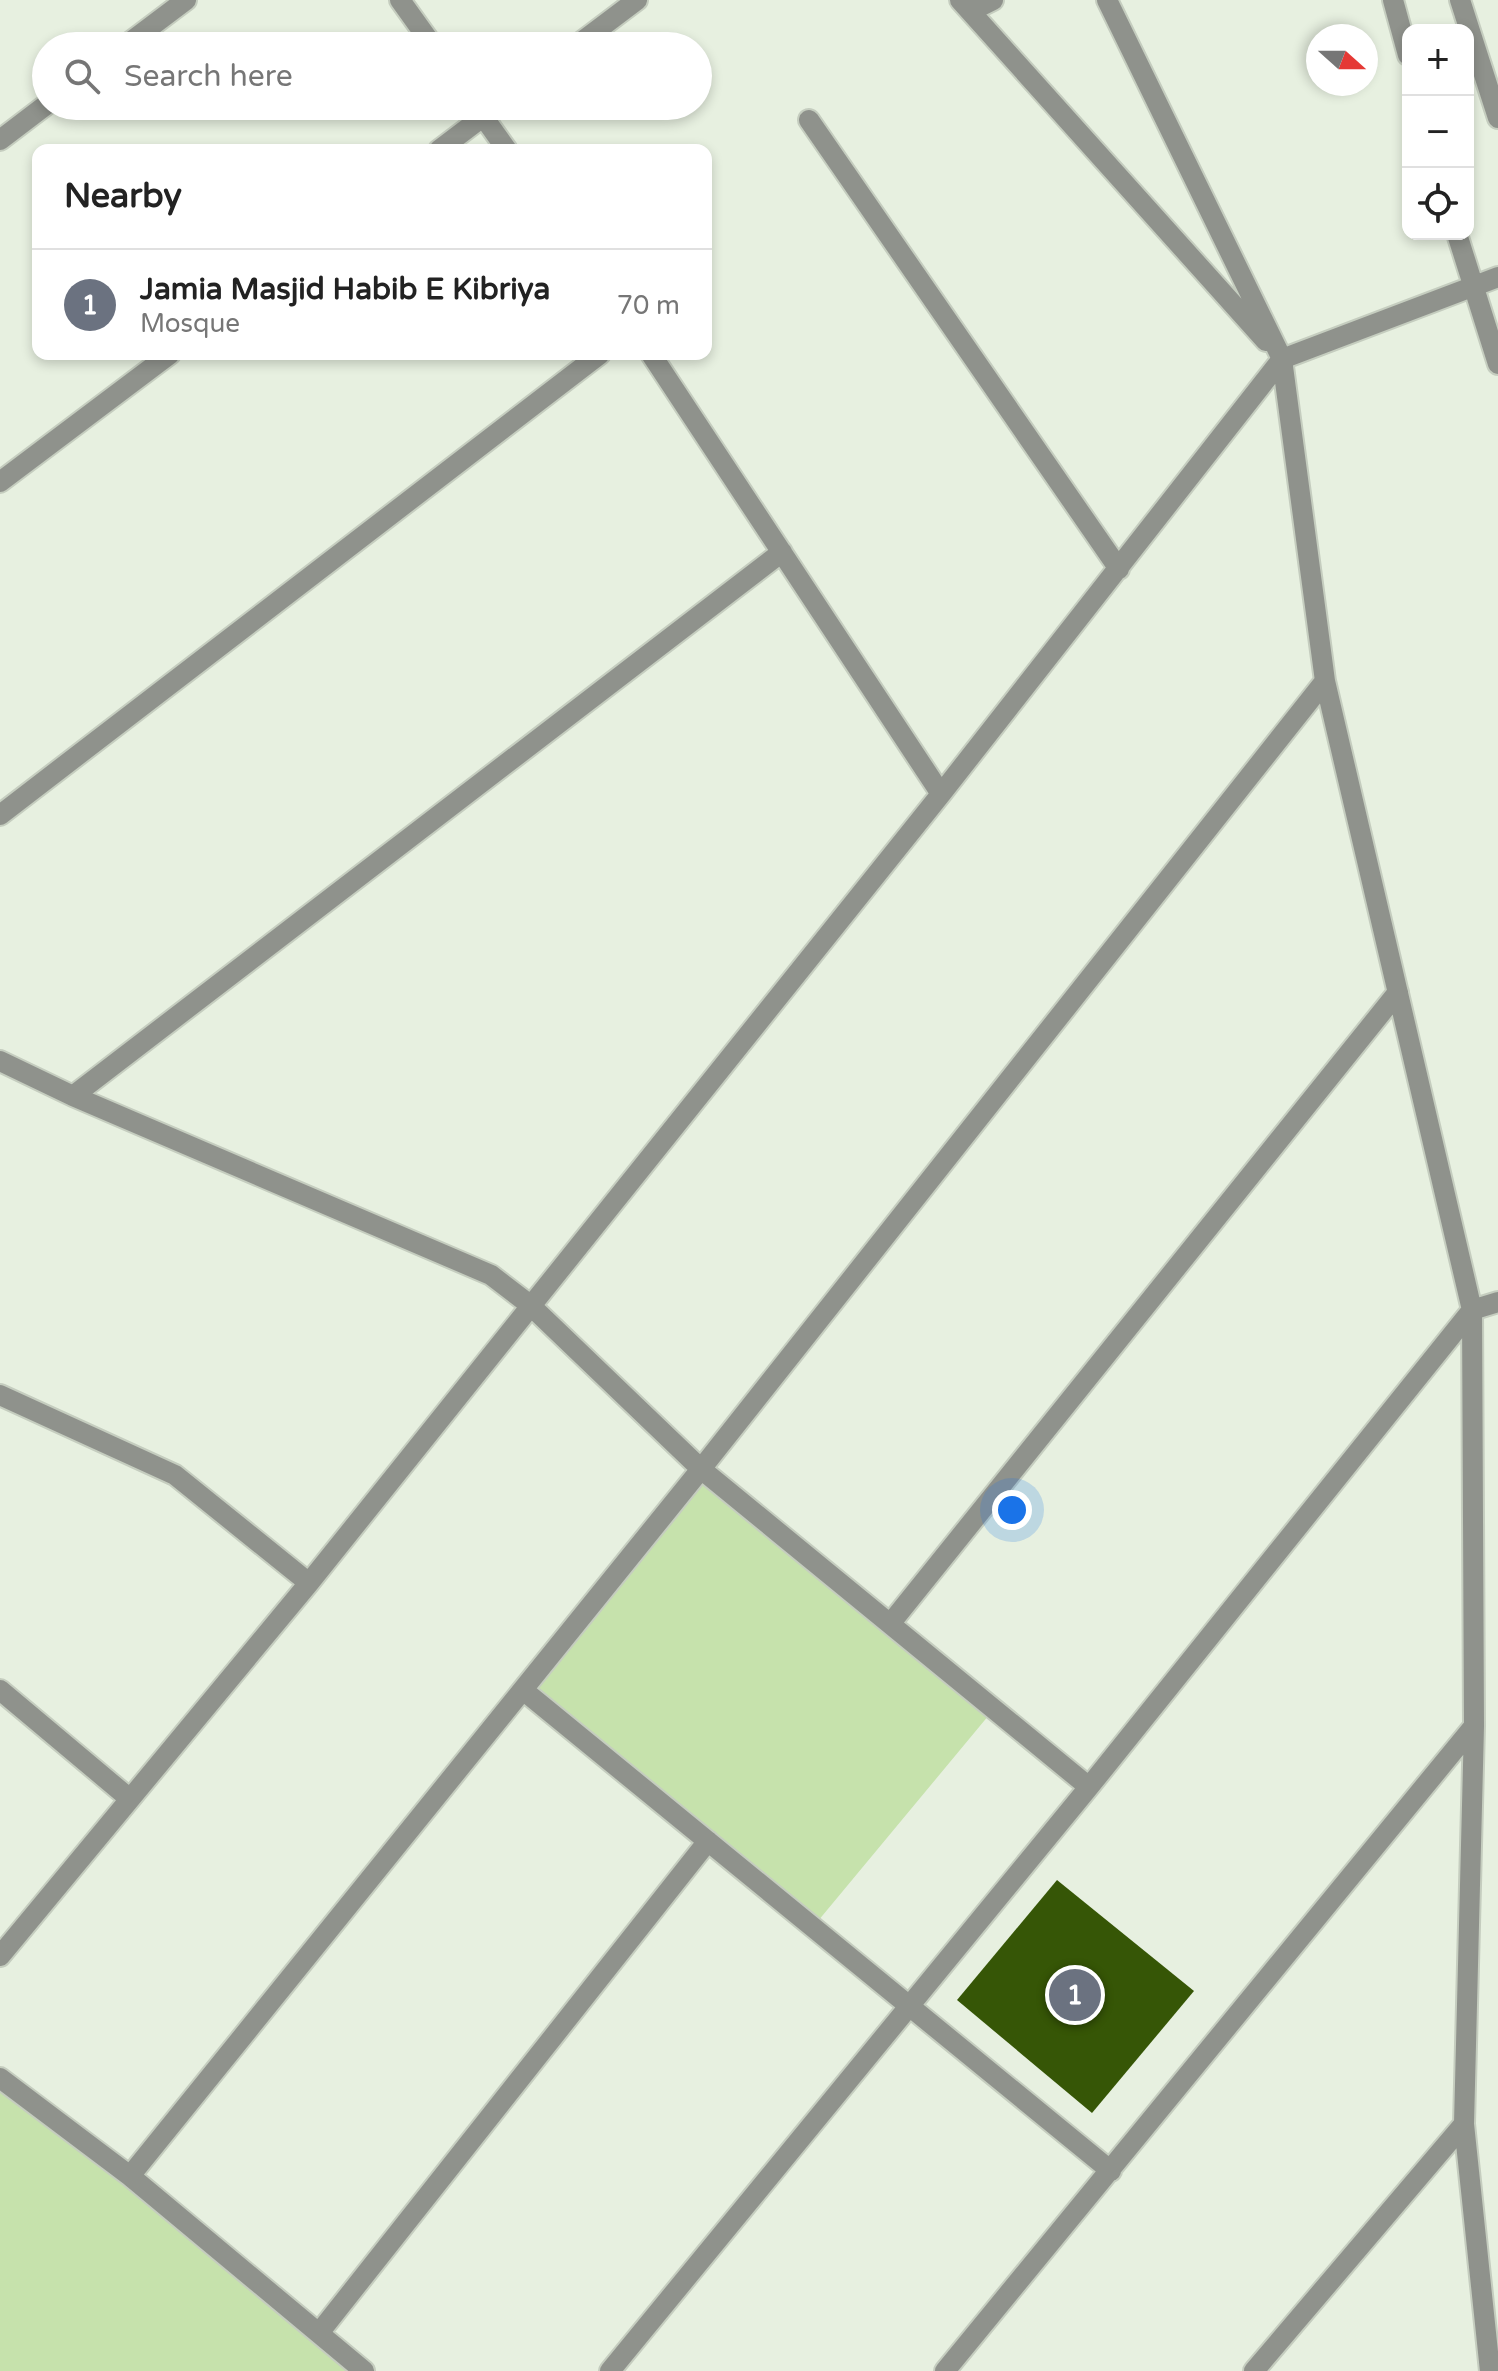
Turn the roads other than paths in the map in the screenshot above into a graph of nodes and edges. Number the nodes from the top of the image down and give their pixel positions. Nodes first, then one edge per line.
1 (186, 0) edge
2 (400, 0) edge
3 (637, 0) edge
4 (993, 0) edge
5 (1107, 0) edge
6 (1393, 0) edge
7 (1460, 0) edge
8 (965, 5) edge
9 (144, 32) edge
10 (423, 32) edge
11 (595, 32) edge
12 (1402, 33) edge
13 (32, 116) edge
14 (1498, 118) edge
15 (474, 120) edge
16 (490, 120) edge
17 (809, 120) dead end
18 (0, 140) edge
19 (446, 144) edge
20 (504, 144) edge
21 (1459, 240) edge
22 (1498, 277) edge
23 (1472, 285) junction
24 (1282, 359) junction
25 (162, 360) edge
26 (592, 360) edge
27 (655, 360) edge
28 (1498, 364) edge
29 (0, 482) edge
30 (782, 552) junction
31 (1119, 569) junction
32 (1325, 681) junction
33 (941, 794) junction
34 (0, 815) edge
35 (1398, 992) junction
36 (0, 1061) edge
37 (73, 1096) junction
38 (1498, 1302) edge
39 (530, 1305) junction
40 (1472, 1310) junction
41 (0, 1395) edge
42 (701, 1469) junction
43 (309, 1583) junction
44 (890, 1624) junction
45 (0, 1690) edge
46 (523, 1690) junction
47 (1474, 1726) junction
48 (1089, 1787) junction
49 (130, 1799) junction
50 (708, 1841) junction
51 (0, 1956) edge
52 (910, 2006) junction
53 (0, 2078) edge
54 (1464, 2124) junction
55 (1111, 2171) junction
56 (130, 2176) junction
57 (319, 2333) junction
58 (364, 2371) edge
59 (610, 2371) edge
60 (945, 2371) edge
61 (1254, 2371) edge
62 (1490, 2371) edge

1 - 9 street
2 - 10 street
3 - 11 street
4 - 8 street
5 - 24 street
6 - 12 street
7 - 14 street
8 - 24 street
13 - 18 street
15 - 19 street
16 - 20 street
17 - 31 street
21 - 23 street
22 - 23 street
23 - 24 street
23 - 28 street
24 - 31 street
24 - 32 street
25 - 29 street
26 - 34 street
27 - 30 street
30 - 33 street
30 - 37 street
31 - 33 street
32 - 35 street
32 - 42 street
33 - 39 street
35 - 40 street
35 - 44 street
36 - 37 street
37 - 39 street
38 - 40 street
39 - 42 street
39 - 43 street
40 - 47 street
40 - 48 street
41 - 43 street
42 - 44 street
42 - 46 street
43 - 49 street
44 - 48 street
45 - 49 street
46 - 50 street
46 - 56 street
47 - 54 street
47 - 55 street
48 - 52 street
49 - 51 street
50 - 52 street
50 - 57 street
52 - 55 street
52 - 59 street
53 - 56 street
54 - 61 street
54 - 62 street
55 - 60 street
56 - 57 street
57 - 58 street

